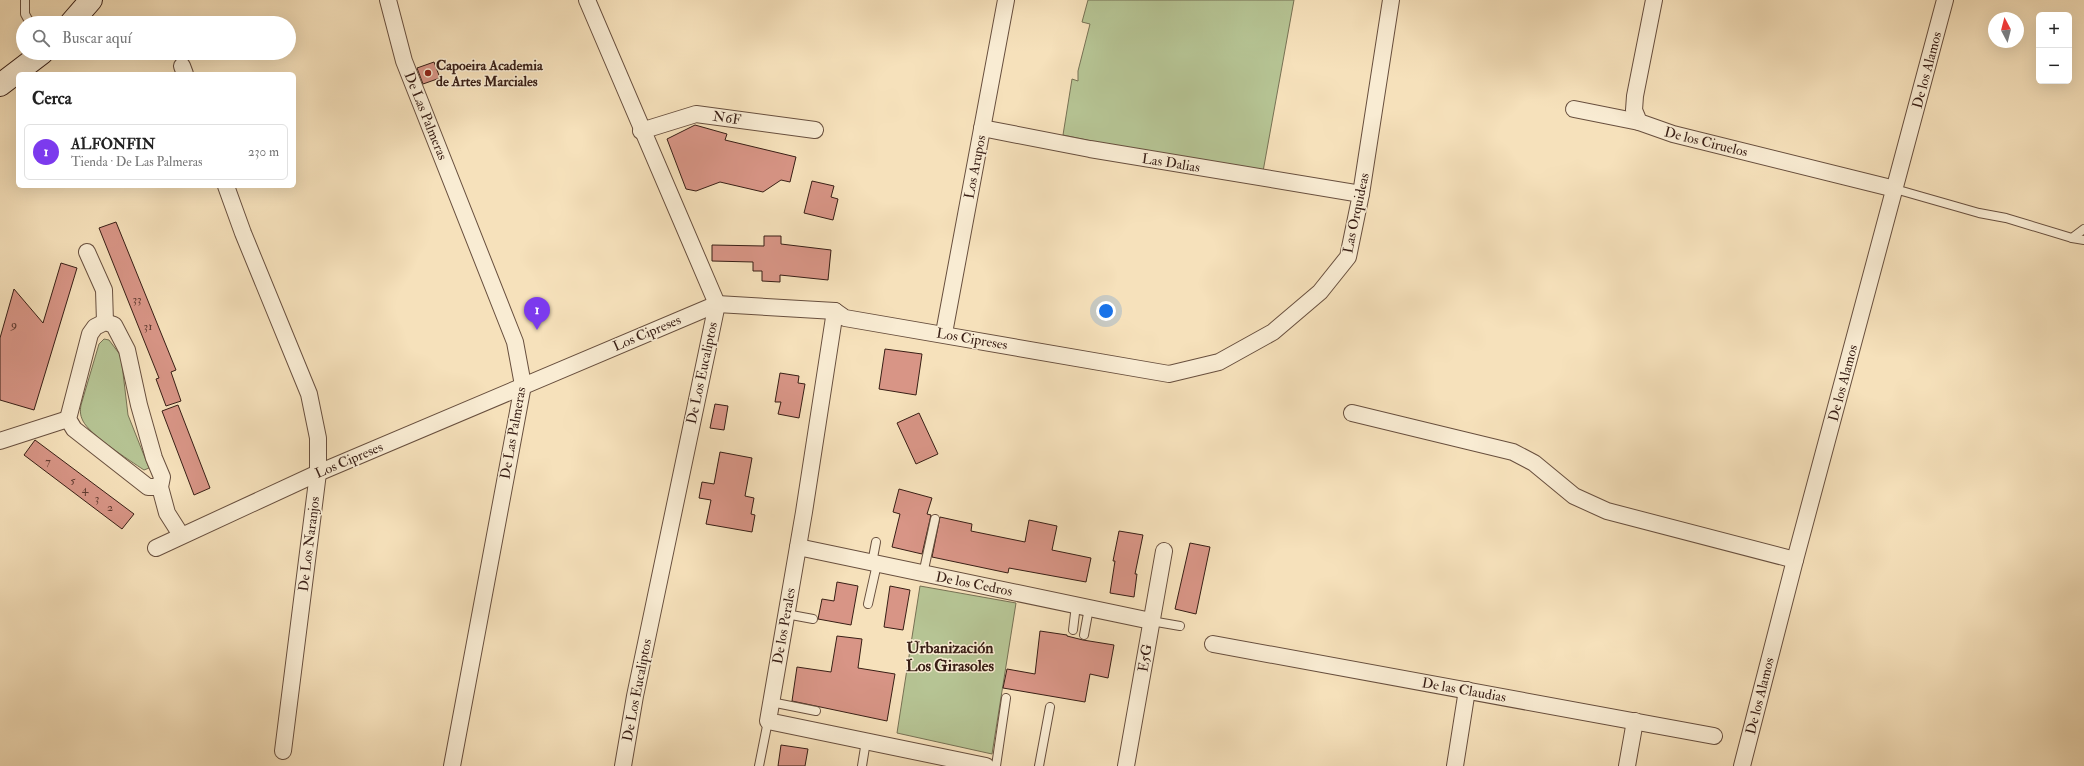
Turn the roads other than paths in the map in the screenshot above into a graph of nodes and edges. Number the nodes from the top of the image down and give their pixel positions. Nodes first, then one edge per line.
1 (25, 0) edge
2 (92, 0) edge
3 (388, 0) edge
4 (587, 0) edge
5 (1006, 0) edge
6 (1391, 0) edge
7 (1654, 0) edge
8 (1945, 0) edge
9 (26, 16) edge
10 (77, 16) edge
11 (33, 60) edge
12 (17, 72) edge
13 (16, 73) edge
14 (0, 85) edge
15 (1574, 109) dead end
16 (1639, 122) junction
17 (982, 128) junction
18 (815, 130) dead end
19 (642, 131) junction
20 (227, 188) edge
21 (1896, 189) junction
22 (1361, 194) junction
23 (2084, 229) edge
24 (2072, 238) junction
25 (2084, 240) edge
26 (87, 252) dead end
27 (717, 304) junction
28 (834, 311) junction
29 (105, 322) junction
30 (944, 333) junction
31 (1169, 374) joint
32 (522, 385) junction
33 (1352, 413) dead end
34 (68, 419) junction
35 (0, 441) edge
36 (318, 473) junction
37 (160, 487) junction
38 (935, 519) dead end
39 (181, 535) junction
40 (876, 542) dead end
41 (798, 547) junction
42 (156, 548) dead end
43 (1164, 551) dead end
44 (1795, 560) junction
45 (874, 563) junction
46 (923, 574) junction
47 (868, 604) dead end
48 (1083, 607) junction
49 (786, 614) junction
50 (813, 619) dead end
51 (1151, 621) junction
52 (1180, 626) dead end
53 (1073, 630) dead end
54 (1084, 635) dead end
55 (1213, 644) dead end
56 (1467, 690) junction
57 (1006, 698) dead end
58 (771, 702) junction
59 (1050, 707) dead end
60 (816, 711) dead end
61 (768, 721) junction
62 (1635, 721) junction
63 (1714, 736) dead end
64 (866, 741) junction
65 (282, 751) dead end
66 (940, 761) edge
67 (452, 766) edge
68 (623, 766) edge
69 (759, 766) edge
70 (862, 766) edge
71 (986, 766) edge
72 (996, 766) edge
73 (1039, 766) edge
74 (1126, 766) edge
75 (1455, 766) edge
76 (1627, 766) edge
77 (1742, 766) edge

1 - 9 lane
2 - 10 street
3 - 32 street, De Las Palmeras
4 - 19 street, De Los Eucaliptos
5 - 17 street, Los Arupos
6 - 22 street, Las Orquideas
7 - 16 street
8 - 21 street, De los Alamos
11 - 12 street
13 - 14 street
15 - 16 street, De los Ciruelos
16 - 21 street, De los Ciruelos
17 - 22 street, Las Dalias
17 - 30 street, Los Arupos
18 - 19 street, N6F
19 - 27 street, De Los Eucaliptos
20 - 36 street, De Los Naranjos
21 - 24 lane
21 - 44 street, De los Alamos
22 - 31 street, Las Orquideas
23 - 24 lane
24 - 25 lane
26 - 29 street
27 - 28 street, Los Cipreses
27 - 32 street, Los Cipreses
27 - 68 street, De Los Eucaliptos
28 - 30 street, Los Cipreses
28 - 41 street, De los Perales
29 - 34 street
29 - 37 street
30 - 31 street, Los Cipreses
32 - 36 street, Los Cipreses
32 - 67 street, De Las Palmeras
33 - 44 street
34 - 35 street
34 - 37 street
36 - 39 street, Los Cipreses
36 - 65 street, De Los Naranjos
37 - 39 street
38 - 46 lane
39 - 42 street, Los Cipreses
40 - 45 lane
41 - 45 street, De los Cedros
41 - 49 street, De los Perales
43 - 51 street, E5G
44 - 77 street, De los Alamos
45 - 46 street, De los Cedros
45 - 47 lane
46 - 48 street, De los Cedros
48 - 51 street, De los Cedros
48 - 53 lane
48 - 54 lane
49 - 50 lane
49 - 58 street, De los Perales
51 - 52 lane
51 - 74 street, E5G
55 - 56 street, De las Claudias
56 - 62 street, De las Claudias
56 - 75 street
57 - 72 lane
58 - 60 lane
58 - 61 street, De los Perales
59 - 73 lane
61 - 64 street
61 - 69 lane
62 - 63 street, De las Claudias
62 - 76 street
64 - 66 street
64 - 70 lane
66 - 71 street

